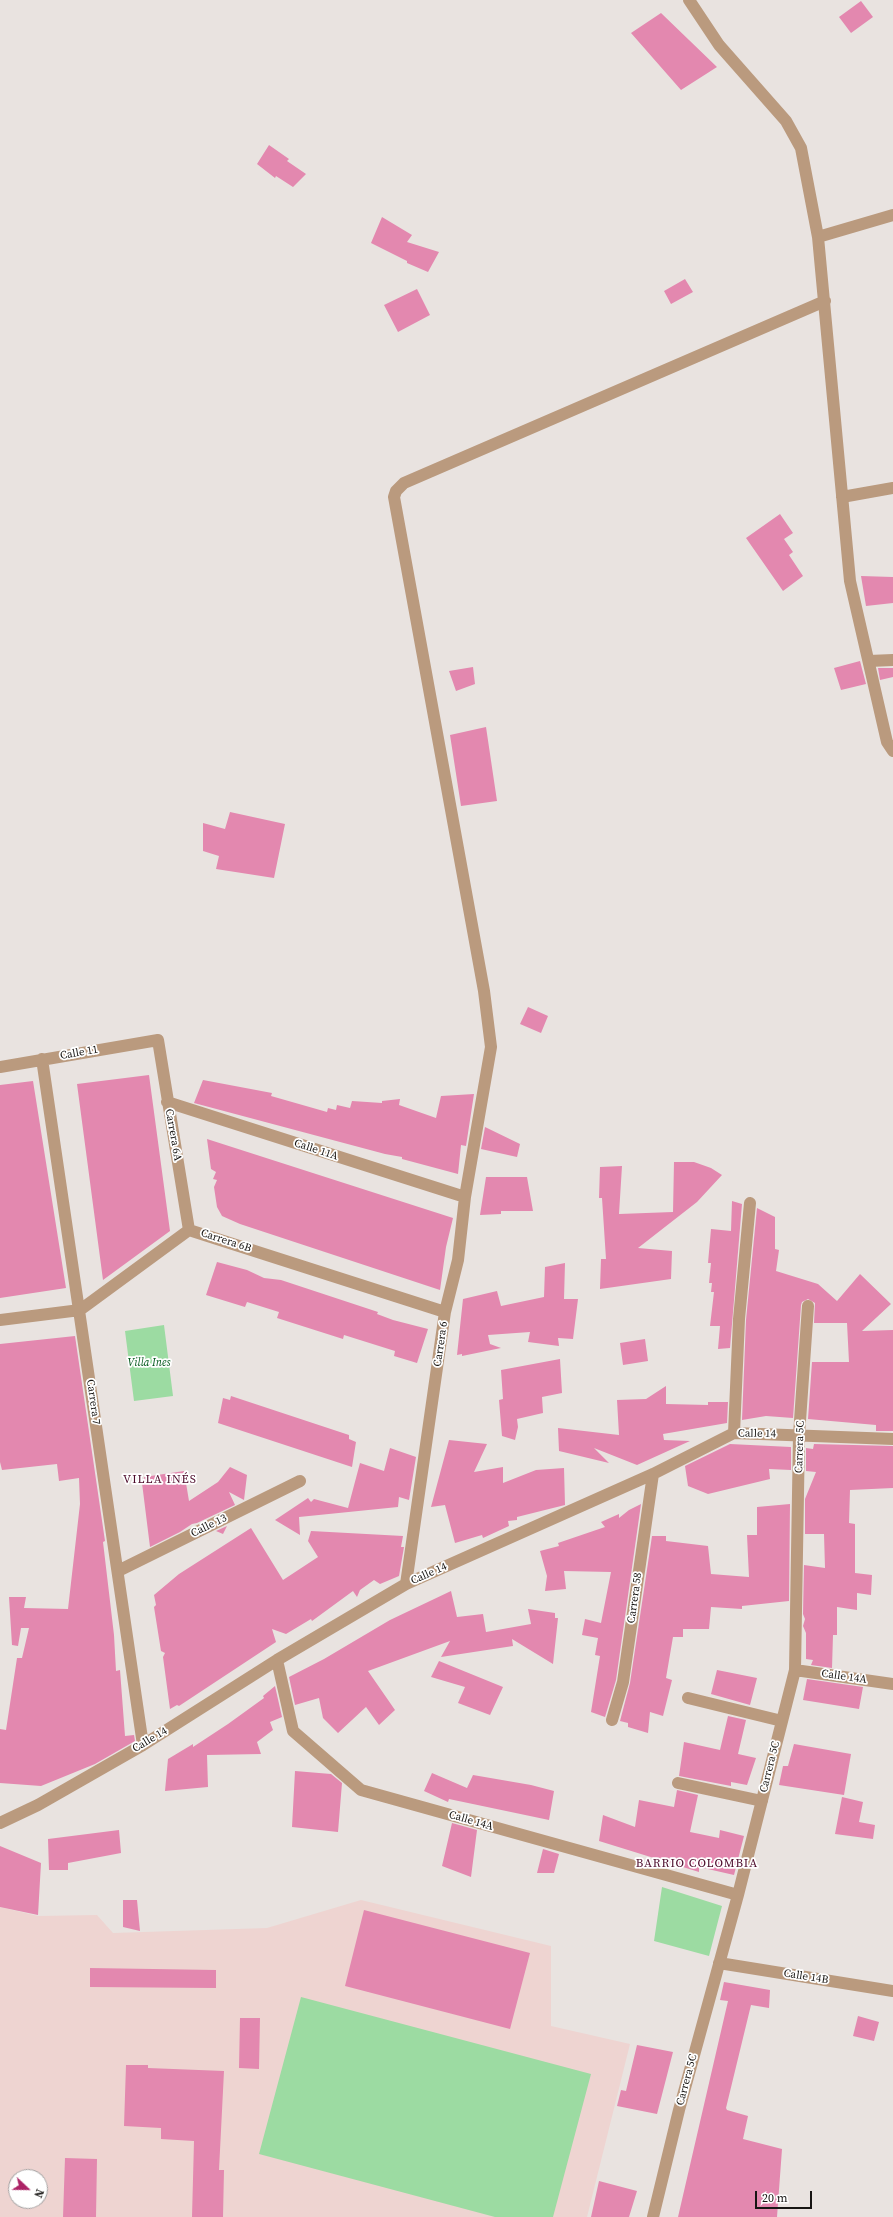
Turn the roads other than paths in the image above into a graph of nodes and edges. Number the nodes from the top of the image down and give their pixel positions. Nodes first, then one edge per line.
1 (689, 0) edge
2 (893, 215) edge
3 (818, 237) junction
4 (825, 300) junction
5 (893, 488) edge
6 (842, 497) junction
7 (893, 660) edge
8 (869, 662) junction
9 (893, 751) edge
10 (158, 1040) joint
11 (42, 1059) junction
12 (0, 1067) edge
13 (167, 1102) junction
14 (465, 1197) junction
15 (750, 1202) dead end
16 (189, 1230) junction
17 (808, 1306) dead end
18 (80, 1310) junction
19 (445, 1312) junction
20 (0, 1320) edge
21 (734, 1433) junction
22 (799, 1435) junction
23 (893, 1439) edge
24 (654, 1474) junction
25 (300, 1481) dead end
26 (118, 1571) junction
27 (406, 1584) junction
28 (277, 1660) junction
29 (795, 1670) junction
30 (893, 1684) edge
31 (688, 1698) dead end
32 (612, 1720) dead end
33 (782, 1720) junction
34 (143, 1745) junction
35 (678, 1783) dead end
36 (762, 1801) junction
37 (0, 1823) edge
38 (738, 1895) junction
39 (719, 1963) junction
40 (893, 1991) edge
41 (653, 2217) edge

1 - 3 street
2 - 3 street
3 - 4 street
4 - 6 street
4 - 14 street, Carrera 6
5 - 6 street
6 - 8 street
7 - 8 street
8 - 9 street
10 - 11 street, Calle 11
10 - 13 street, Carrera 6A
11 - 12 street, Calle 11
11 - 18 street, Carrera 7
13 - 14 street, Calle 11A
13 - 16 street, Carrera 6A
14 - 19 street, Carrera 6
15 - 21 street
16 - 18 street, Carrera 6B
16 - 19 street, Carrera 6B
17 - 22 street, Carrera 5C
18 - 20 street, Carrera 6B
18 - 26 street, Carrera 7
19 - 27 street, Carrera 6
21 - 22 street, Calle 14
21 - 24 street, Calle 14
22 - 23 street, Calle 14
22 - 29 street, Carrera 5C
24 - 27 street, Calle 14
24 - 32 street, Carrera 58
25 - 26 street, Calle 13
26 - 34 street, Carrera 7
27 - 28 street, Calle 14
28 - 34 street, Calle 14
28 - 38 street, Calle 14A
29 - 30 street, Calle 14A
29 - 33 street, Carrera 5C
31 - 33 street
33 - 36 street, Carrera 5C
34 - 37 street, Calle 14
35 - 36 street
36 - 38 street, Carrera 5C
38 - 39 street, Carrera 5C
39 - 40 street, Calle 14B
39 - 41 street, Carrera 5C

